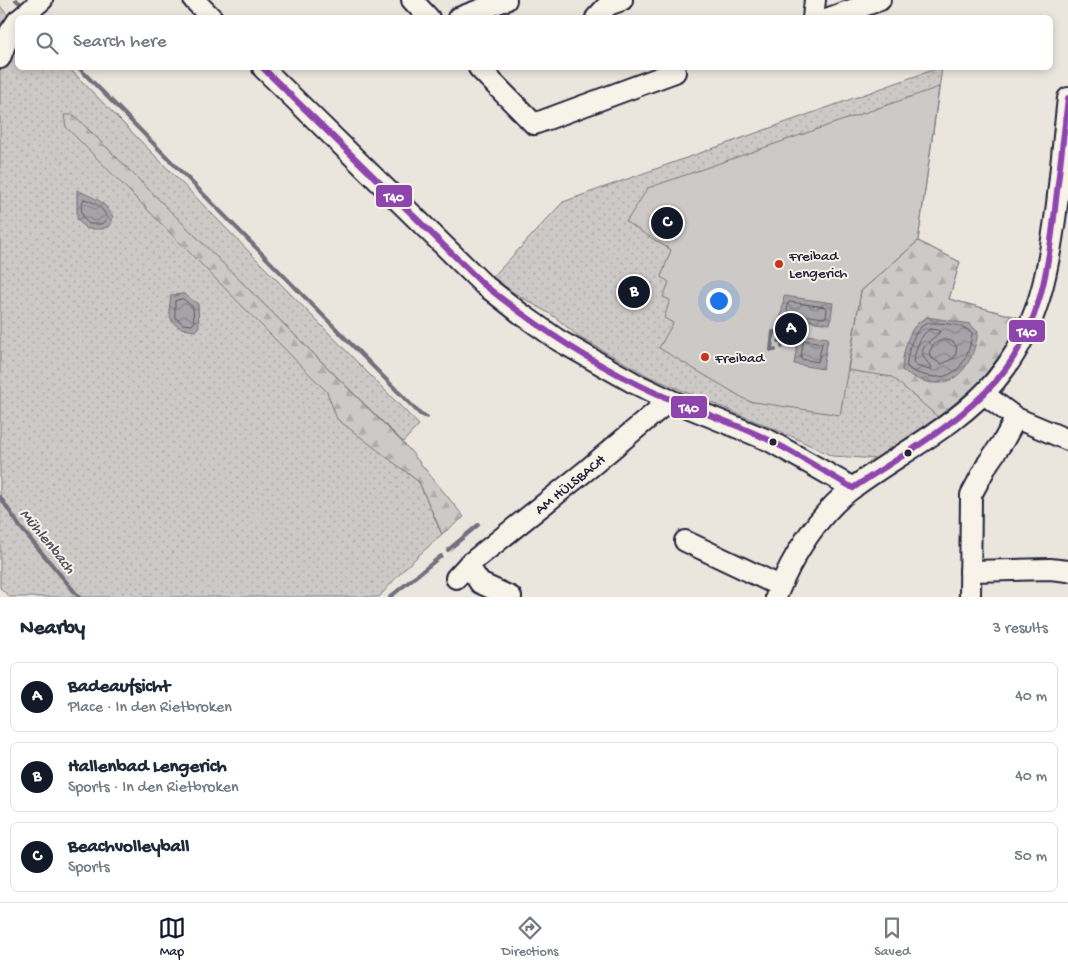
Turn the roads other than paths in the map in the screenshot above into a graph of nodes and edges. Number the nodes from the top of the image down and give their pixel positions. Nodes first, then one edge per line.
1 (194, 0) edge
2 (412, 0) edge
3 (506, 0) edge
4 (815, 0) edge
5 (880, 0) edge
6 (209, 15) edge
7 (426, 15) edge
8 (466, 15) edge
9 (813, 15) edge
10 (838, 15) edge
11 (15, 24) edge
12 (0, 58) edge
13 (265, 70) edge
14 (482, 70) edge
15 (675, 70) edge
16 (1068, 98) edge
17 (984, 394) junction
18 (670, 400) junction
19 (1016, 418) junction
20 (1068, 440) edge
21 (853, 488) junction
22 (684, 541) dead end
23 (970, 570) junction
24 (1068, 571) edge
25 (778, 591) edge
26 (511, 597) edge
27 (970, 597) edge

1 - 6 street
2 - 7 street
3 - 8 street
4 - 9 street
5 - 10 street
11 - 12 street
13 - 18 street
14 - 15 street
16 - 17 street
17 - 19 street
17 - 21 street
18 - 21 street
18 - 26 street, AM HÜLSBACH
19 - 20 street
19 - 23 street
21 - 25 street
22 - 25 street
23 - 24 street
23 - 27 street

